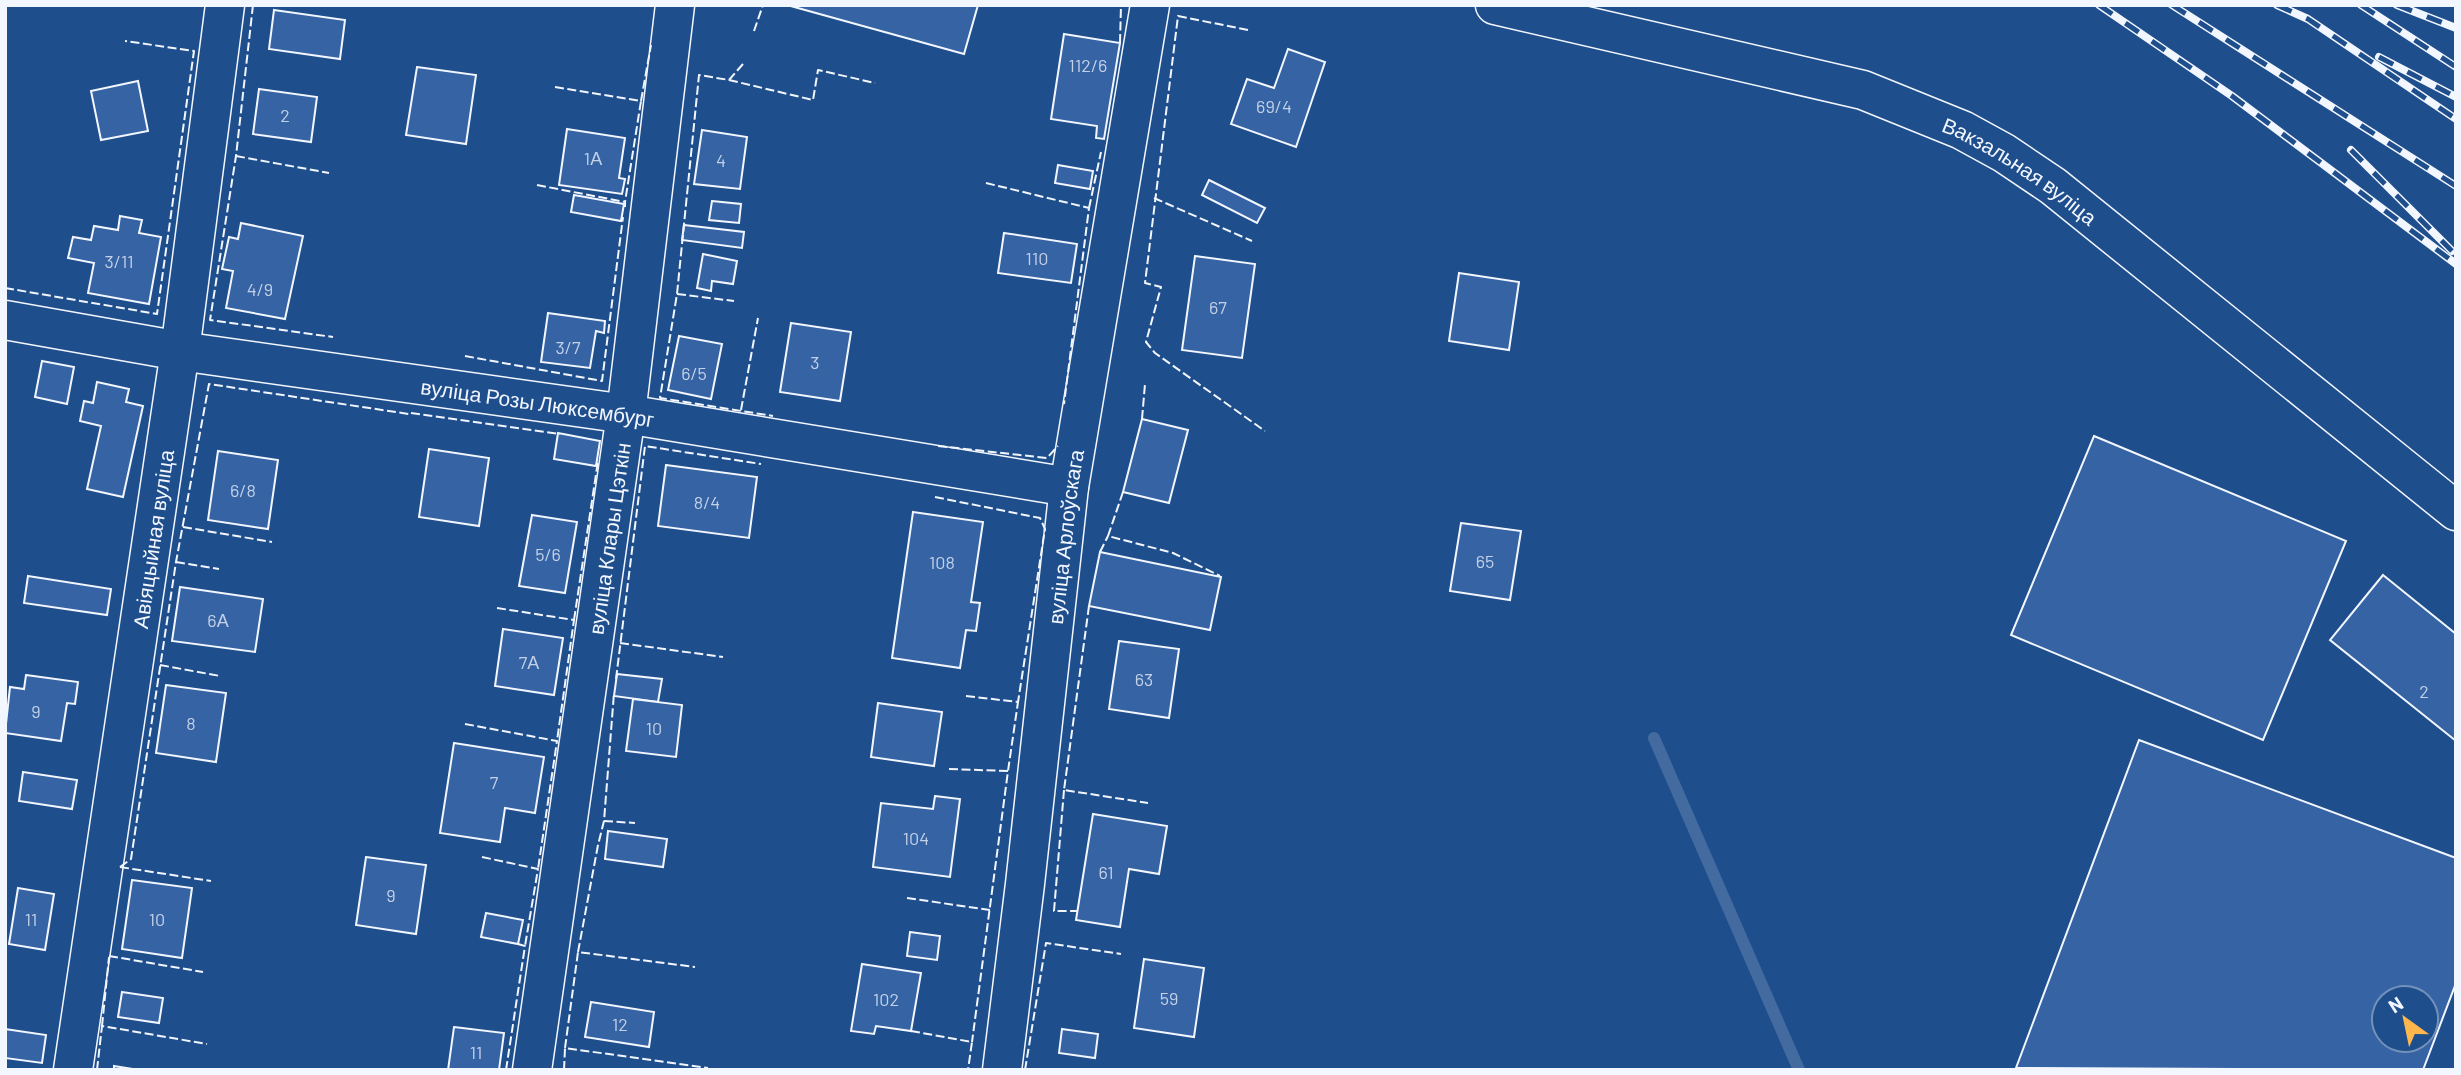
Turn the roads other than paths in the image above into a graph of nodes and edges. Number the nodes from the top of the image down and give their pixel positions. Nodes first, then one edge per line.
1 (225, 5) edge
2 (675, 5) edge
3 (1150, 5) edge
4 (1495, 5) edge
5 (5, 320) edge
6 (180, 351) junction
7 (626, 414) junction
8 (1069, 487) junction
9 (2456, 511) edge
10 (73, 1070) edge
11 (532, 1070) edge
12 (1002, 1070) edge

1 - 6 street, Авіяцыйная вуліца
2 - 7 street, вуліца Клары Цэткін
3 - 8 street, вуліца Арлоўскага
4 - 9 street, Вакзальная вуліца
5 - 6 street, вуліца Розы Люксембург
6 - 7 street, вуліца Розы Люксембург
6 - 10 street, Авіяцыйная вуліца
7 - 8 street, вуліца Розы Люксембург
7 - 11 street, вуліца Клары Цэткін
8 - 12 street, вуліца Арлоўскага

